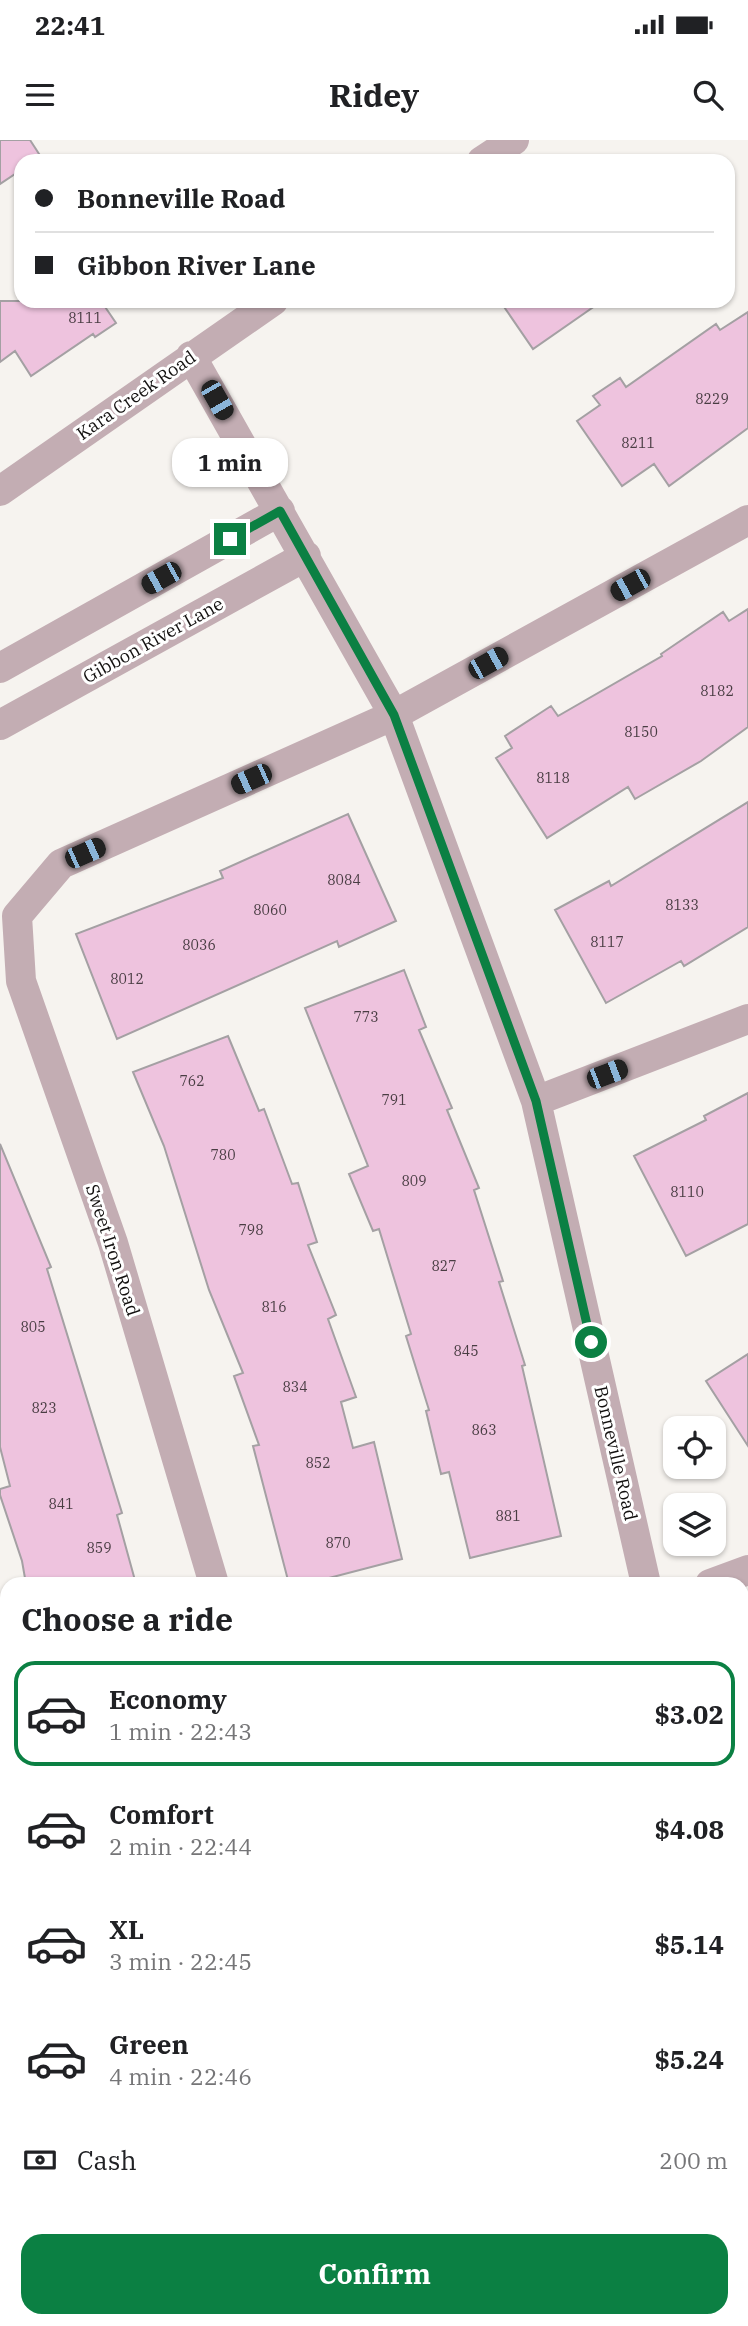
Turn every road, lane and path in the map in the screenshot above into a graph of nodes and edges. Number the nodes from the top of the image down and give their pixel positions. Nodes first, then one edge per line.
1 (514, 140) edge
2 (493, 154) edge
3 (263, 308) edge
4 (191, 356) junction
5 (0, 491) edge
6 (280, 511) junction
7 (748, 520) edge
8 (306, 556) junction
9 (0, 668) edge
10 (394, 715) junction
11 (0, 724) edge
12 (748, 1019) edge
13 (536, 1101) junction
14 (748, 1570) edge
15 (212, 1577) edge
16 (644, 1577) edge
17 (729, 1577) edge

1 - 2 street
3 - 4 street, Kara Creek Road
4 - 5 street, Kara Creek Road
4 - 6 street, Bonneville Road
6 - 8 street, Bonneville Road
6 - 9 street
7 - 10 street
8 - 10 street, Bonneville Road
8 - 11 street, Gibbon River Lane
10 - 13 street, Bonneville Road
10 - 15 street, Sweet Iron Road
12 - 13 street
13 - 16 street, Bonneville Road
14 - 17 street

